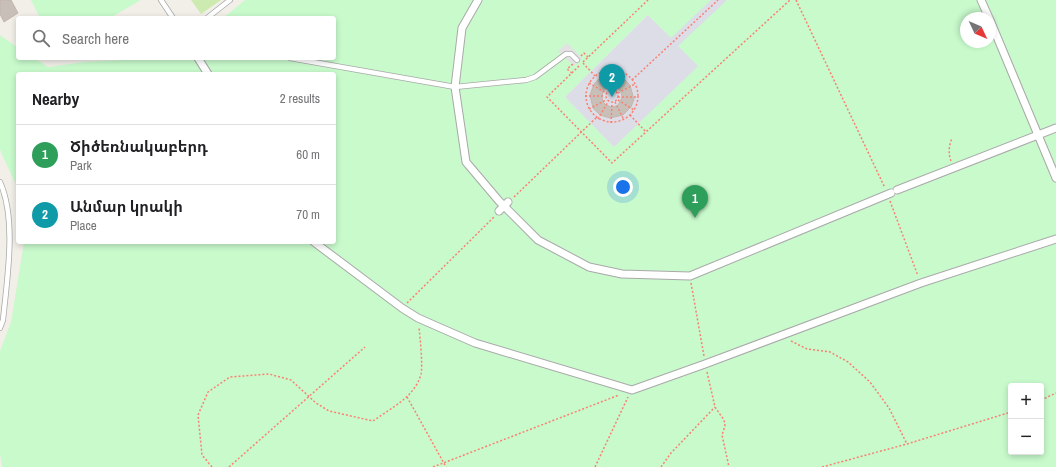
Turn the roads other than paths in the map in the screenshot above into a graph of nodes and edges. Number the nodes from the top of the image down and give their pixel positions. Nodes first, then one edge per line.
1 (168, 0) edge
2 (230, 0) edge
3 (478, 0) edge
4 (982, 0) edge
5 (162, 1) edge
6 (987, 12) edge
7 (172, 16) edge
8 (210, 16) edge
9 (996, 33) edge
10 (199, 60) edge
11 (301, 60) edge
12 (577, 60) road end
13 (207, 72) edge
14 (455, 87) junction
15 (1056, 128) edge
16 (1039, 135) junction
17 (1056, 178) edge
18 (0, 182) edge
19 (1056, 239) edge
20 (317, 244) edge
21 (0, 328) edge

1 - 5 lane
2 - 8 lane
3 - 14 street
4 - 6 street
5 - 7 lane
9 - 16 street
10 - 13 street
11 - 14 lane
12 - 14 lane
14 - 16 street
15 - 16 street
16 - 17 street
18 - 21 lane
19 - 20 street

